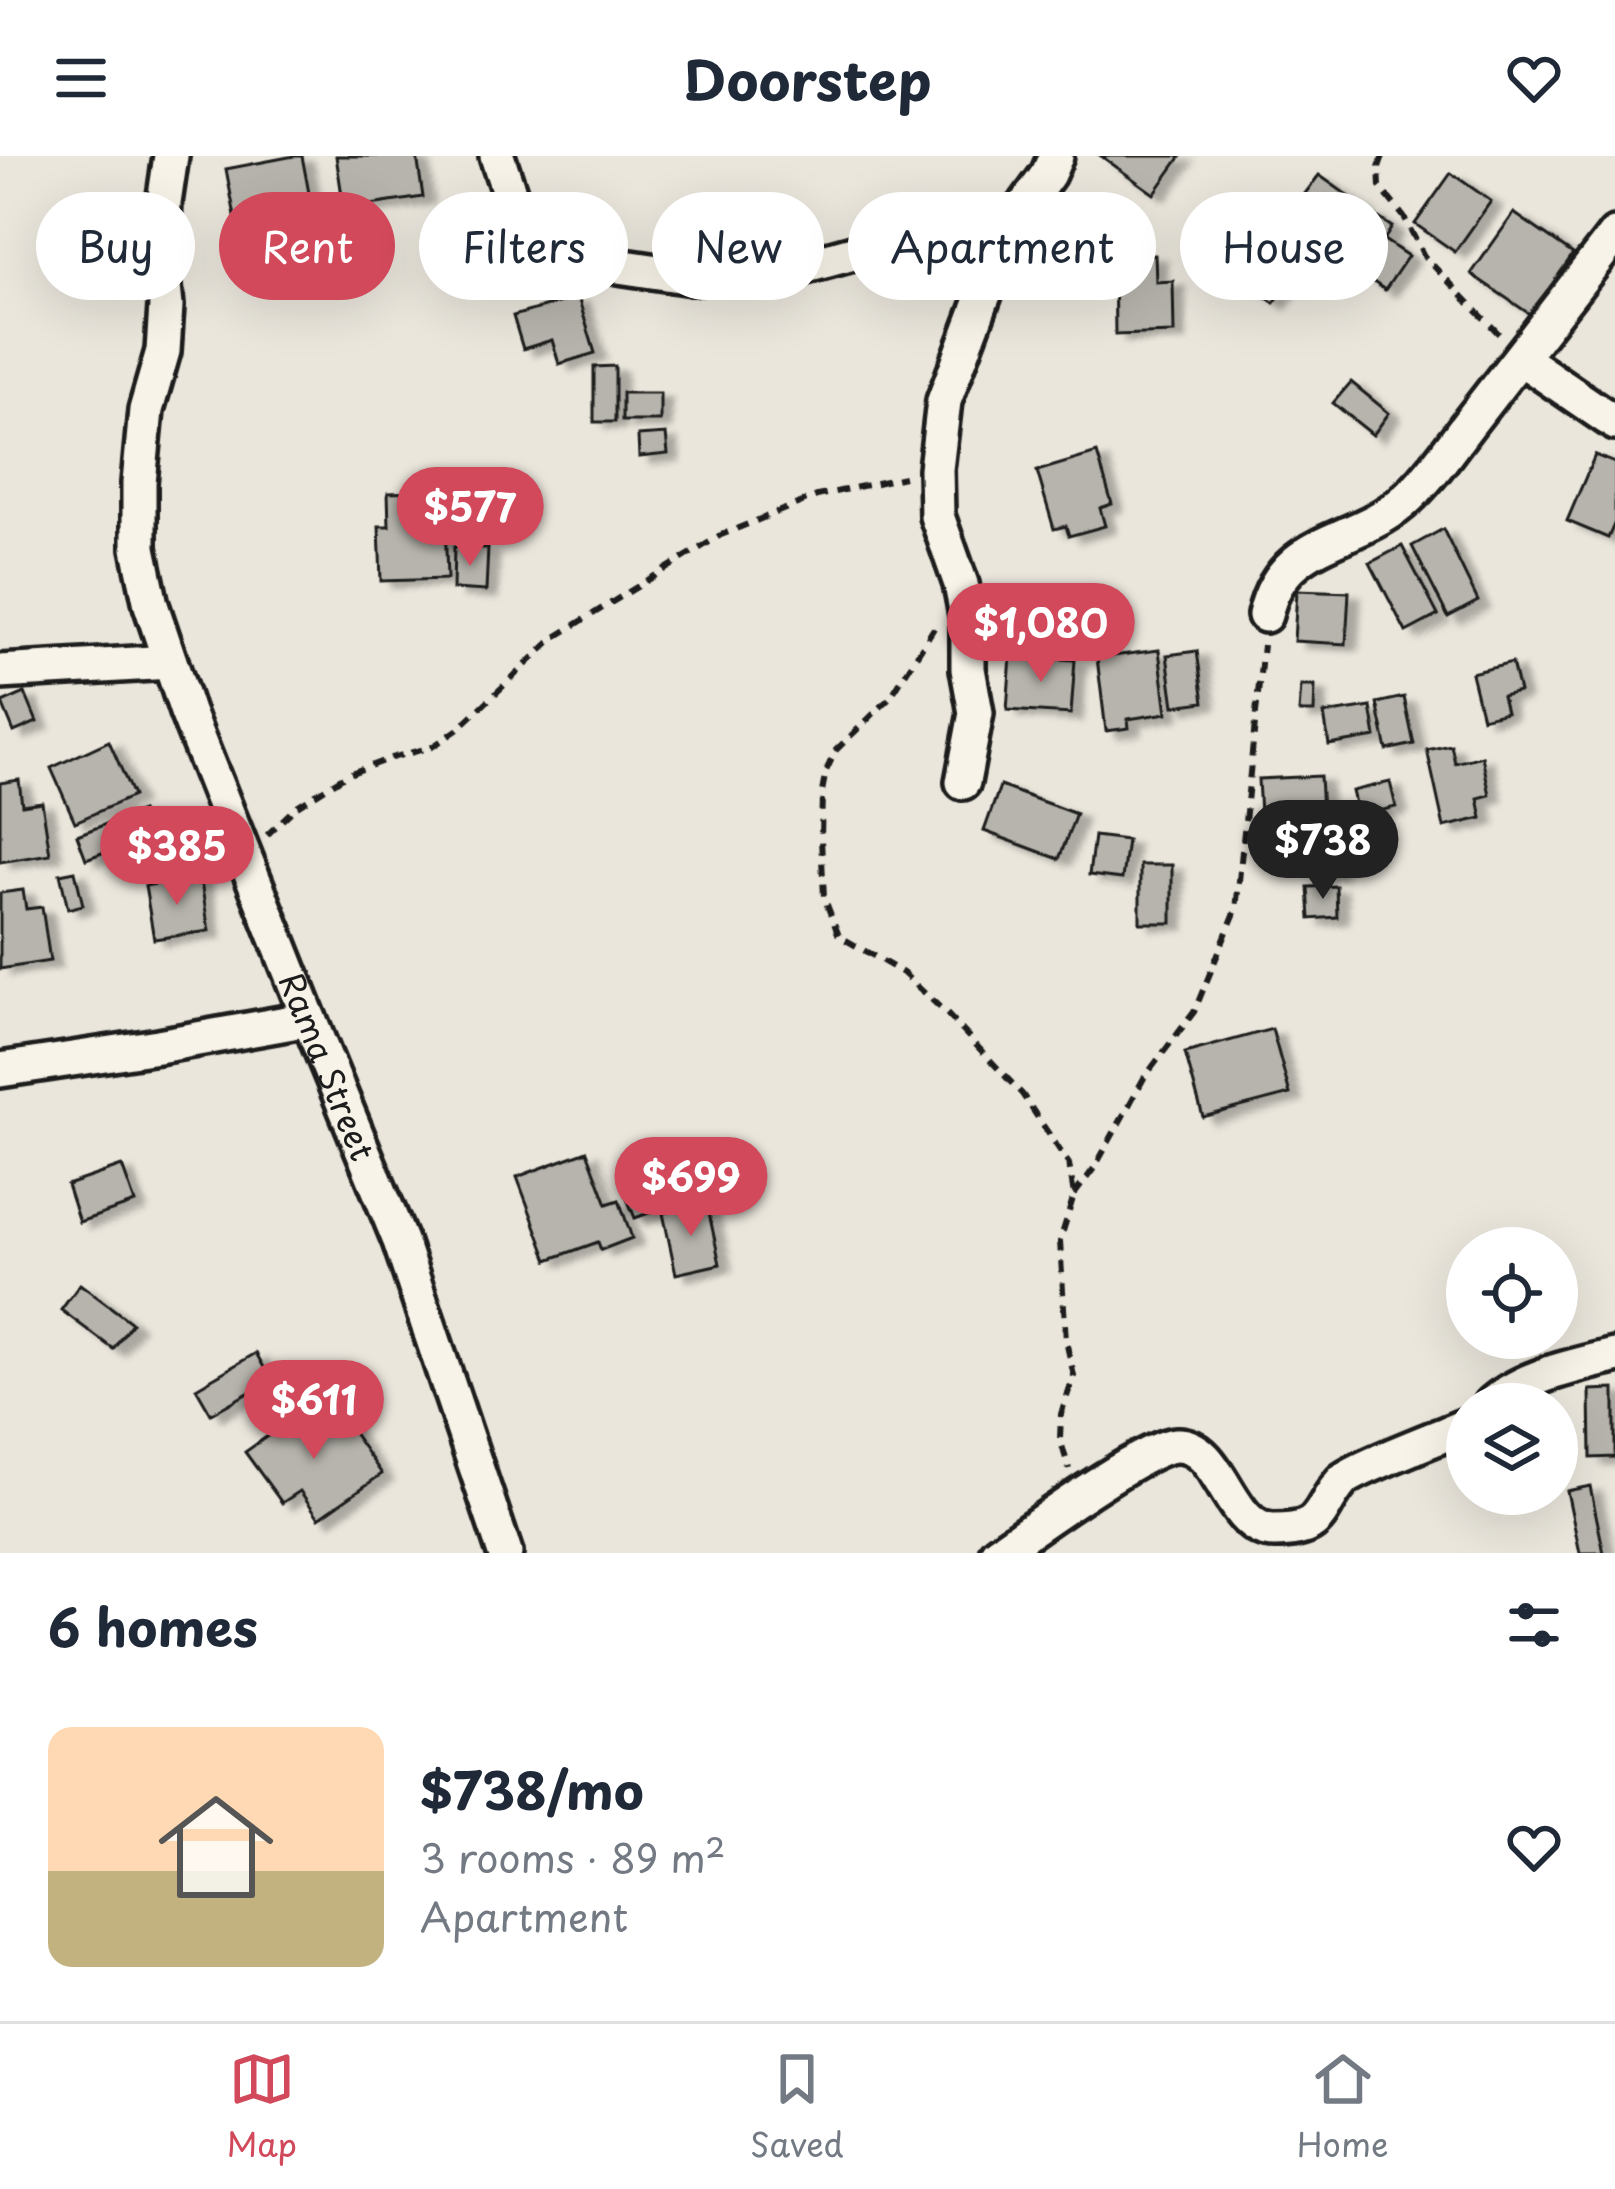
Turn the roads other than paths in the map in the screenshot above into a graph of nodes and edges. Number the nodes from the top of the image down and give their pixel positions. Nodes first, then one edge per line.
1 (171, 156) edge
2 (497, 156) edge
3 (1056, 156) edge
4 (1035, 192) edge
5 (1615, 235) edge
6 (848, 254) edge
7 (982, 300) edge
8 (1523, 355) junction
9 (1615, 423) edge
10 (1265, 615) road end
11 (170, 662) junction
12 (0, 672) edge
13 (963, 782) dead end
14 (308, 1019) junction
15 (0, 1070) edge
16 (1615, 1356) edge
17 (1530, 1383) edge
18 (1446, 1434) edge
19 (505, 1553) edge
20 (997, 1553) edge

1 - 11 street, Rama Street
2 - 6 street
3 - 4 street
5 - 8 street
7 - 13 street
8 - 9 street
8 - 10 street
11 - 12 street
11 - 14 street, Rama Street
14 - 15 street
14 - 19 street, Rama Street
16 - 17 street
18 - 20 street

